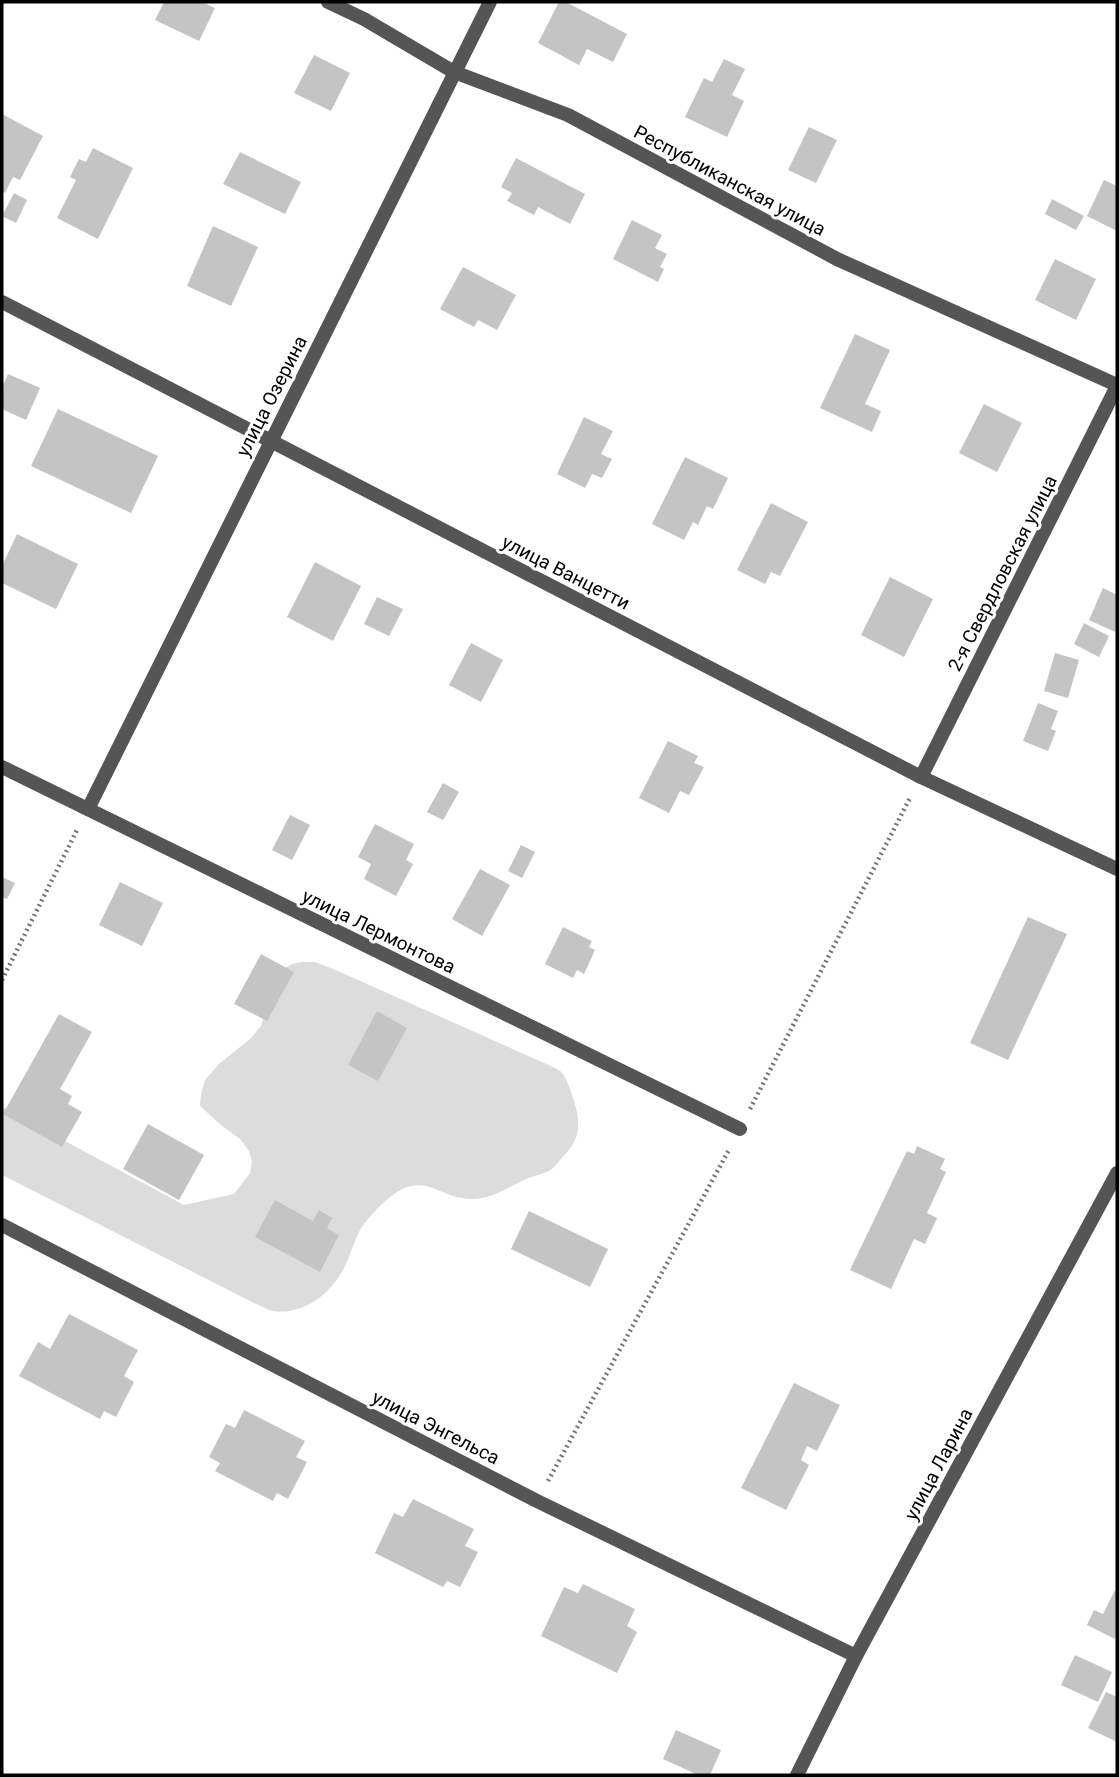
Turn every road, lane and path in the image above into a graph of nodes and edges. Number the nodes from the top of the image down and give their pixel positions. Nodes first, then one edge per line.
1 (328, 2) edge
2 (490, 2) edge
3 (454, 72) junction
4 (2, 302) edge
5 (1117, 385) edge
6 (270, 440) junction
7 (2, 767) edge
8 (921, 777) junction
9 (88, 809) junction
10 (1117, 869) edge
11 (2, 980) edge
12 (740, 1129) dead end
13 (1117, 1173) edge
14 (2, 1225) edge
15 (856, 1656) junction
16 (797, 1775) edge

1 - 3 street, Республиканская улица
2 - 3 street, улица Озерина
3 - 5 street, Республиканская улица
3 - 6 street, улица Озерина
4 - 6 street, улица Ванцетти
5 - 8 street, 2-я Свердловская улица
6 - 8 street, улица Ванцетти
6 - 9 street, улица Озерина
7 - 9 street, улица Лермонтова
8 - 10 street, улица Ванцетти
9 - 11 path
9 - 12 street, улица Лермонтова
13 - 15 street, улица Ларина
14 - 15 street, улица Энгельса
15 - 16 street, улица Ларина

